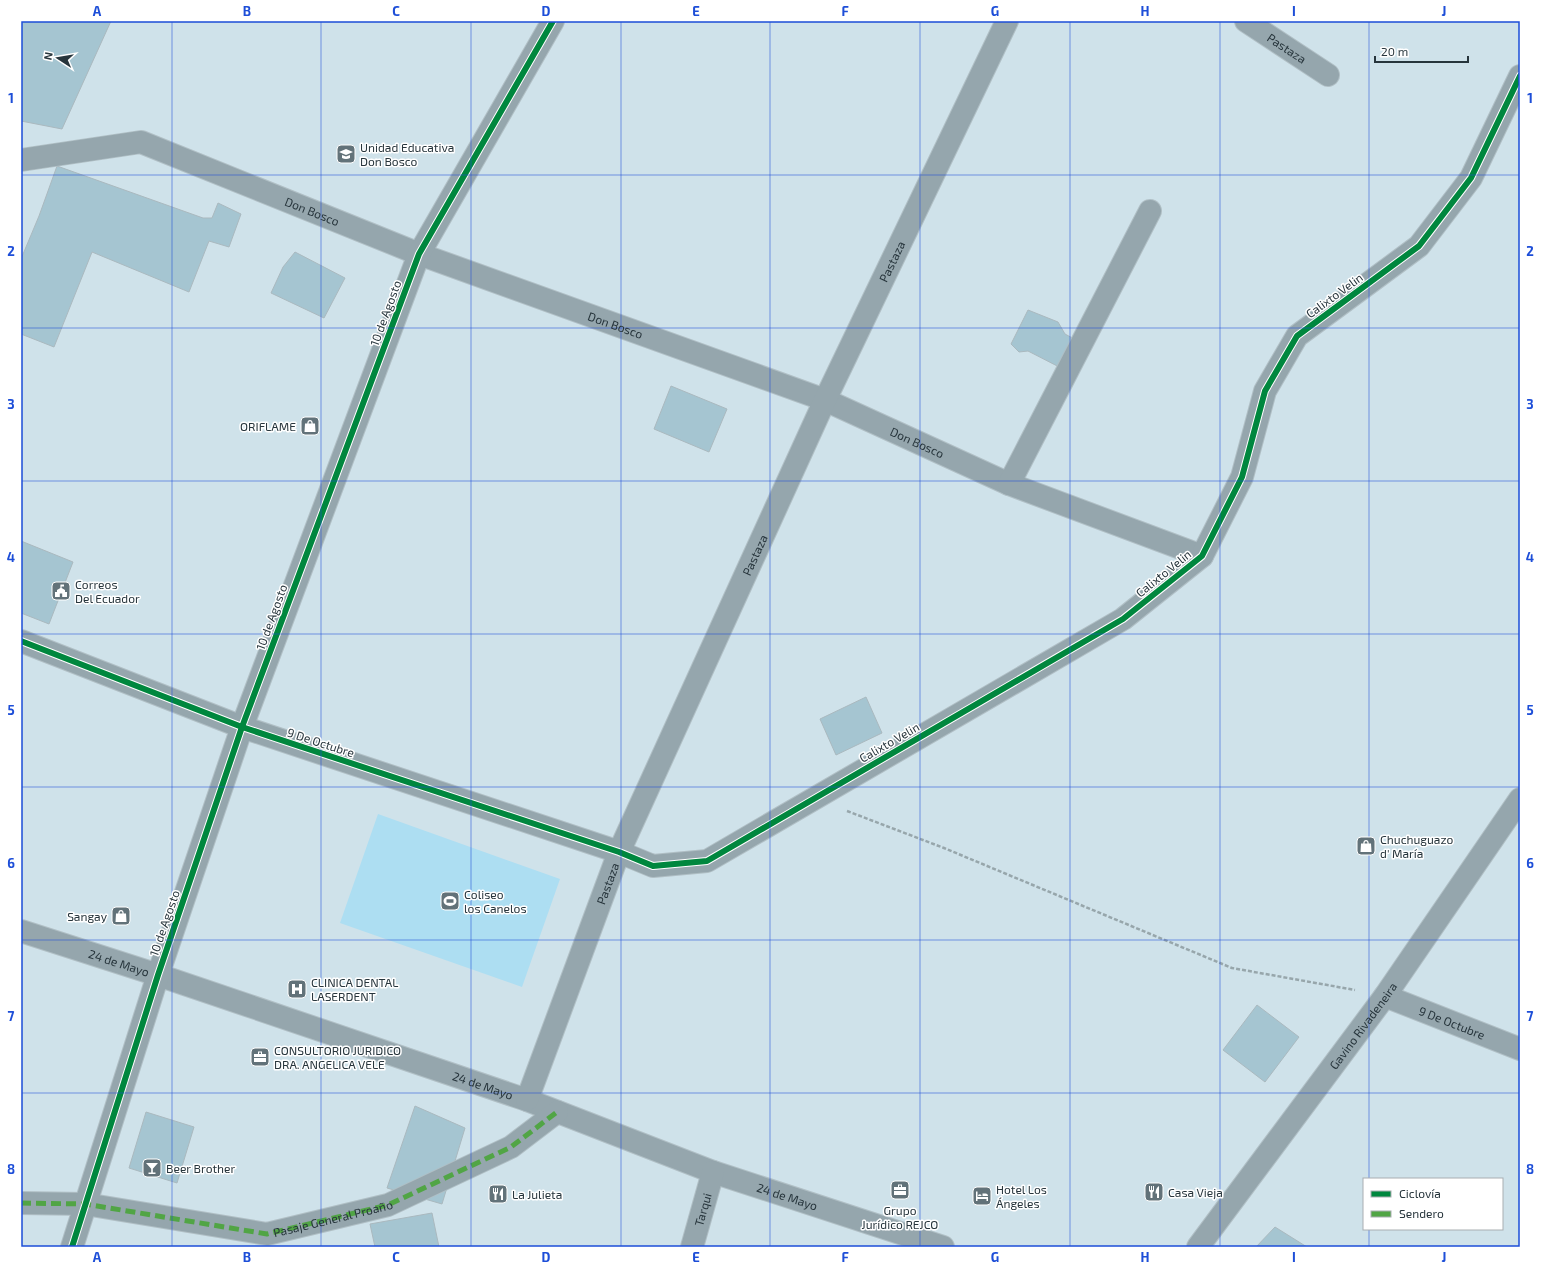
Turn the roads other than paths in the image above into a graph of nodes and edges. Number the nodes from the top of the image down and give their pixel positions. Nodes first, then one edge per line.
1 (553, 21) edge
2 (1007, 21) edge
3 (1246, 21) edge
4 (1328, 76) dead end
5 (1520, 76) edge
6 (21, 160) edge
7 (1150, 212) dead end
8 (419, 254) junction
9 (825, 400) junction
10 (1009, 484) junction
11 (1202, 556) junction
12 (21, 641) edge
13 (242, 727) junction
14 (1520, 799) edge
15 (618, 852) junction
16 (21, 931) edge
17 (158, 975) junction
18 (1385, 996) junction
19 (1520, 1049) edge
20 (527, 1100) junction
21 (558, 1112) junction
22 (713, 1172) junction
23 (21, 1203) edge
24 (85, 1204) junction
25 (72, 1247) edge
26 (692, 1247) edge
27 (943, 1247) edge
28 (1198, 1247) edge

1 - 8 street, 10 de Agosto
2 - 9 street, Pastaza
3 - 4 street, Pastaza
5 - 11 street, Calixto Velin
6 - 8 street, Don Bosco
7 - 10 street
8 - 9 street, Don Bosco
8 - 13 street, 10 de Agosto
9 - 10 street, Don Bosco
9 - 15 street, Pastaza
10 - 11 street, Don Bosco
11 - 15 street, Calixto Velin
12 - 13 street, 9 De Octubre
13 - 15 street, 9 De Octubre
13 - 17 street, 10 de Agosto
14 - 18 street, Gavino Rivadeneira
15 - 20 street, Pastaza
16 - 17 street, 24 de Mayo
17 - 20 street, 24 de Mayo
17 - 24 street, 10 de Agosto
18 - 19 street, 9 De Octubre
18 - 28 street, Gavino Rivadeneira
20 - 21 street, 24 de Mayo
21 - 22 street, 24 de Mayo
21 - 24 street, Pasaje General Proaño
22 - 26 street, Tarqui
22 - 27 street, 24 de Mayo
23 - 24 street, Pasaje General Proaño
24 - 25 street, 10 de Agosto

